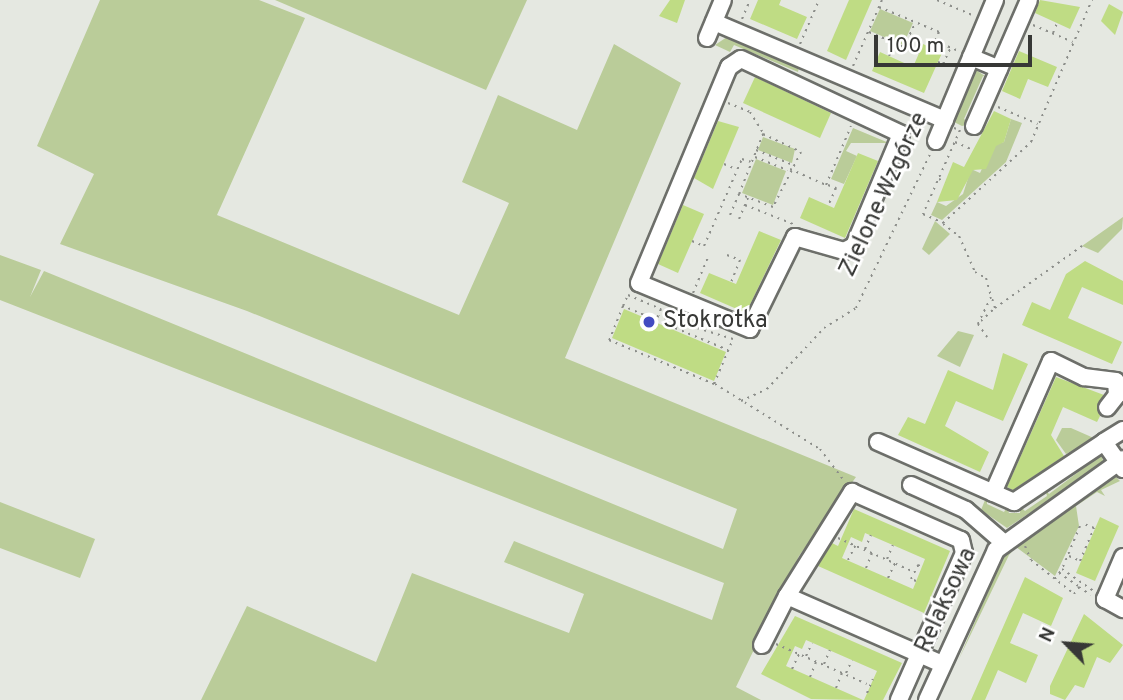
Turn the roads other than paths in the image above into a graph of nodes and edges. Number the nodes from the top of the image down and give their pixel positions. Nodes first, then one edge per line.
1 (723, 0) edge
2 (995, 0) edge
3 (1028, 0) edge
4 (713, 22) junction
5 (707, 38) dead end
6 (969, 56) junction
7 (802, 57) junction
8 (999, 69) junction
9 (855, 80) junction
10 (799, 84) junction
11 (853, 114) junction
12 (948, 123) junction
13 (972, 128) road end
14 (936, 141) road end
15 (1119, 377) edge
16 (1107, 408) dead end
17 (1123, 430) edge
18 (878, 442) dead end
19 (1104, 442) junction
20 (1121, 463) edge
21 (935, 467) junction
22 (993, 493) junction
23 (1003, 542) junction
24 (1123, 557) edge
25 (787, 596) junction
26 (1123, 608) edge
27 (764, 642) road end
28 (919, 654) junction
29 (942, 664) junction
30 (899, 700) edge
31 (927, 700) edge

1 - 4 street
2 - 6 street, Zielone Wzgórze
3 - 8 street
4 - 5 street
4 - 7 street
6 - 8 street
6 - 12 street, Zielone Wzgórze
7 - 9 street
7 - 10 street
8 - 13 street
9 - 11 street
9 - 12 street
10 - 11 street
10 - 11 street
12 - 14 street, Zielone Wzgórze
15 - 16 street
15 - 22 street
17 - 19 street
18 - 21 street
19 - 20 street
19 - 22 street
20 - 23 street, Relaksowa
21 - 22 street
21 - 23 street
23 - 29 street, Relaksowa
24 - 26 street
25 - 27 street
25 - 28 street
25 - 28 street
28 - 29 street
28 - 30 street
29 - 31 street, Relaksowa

